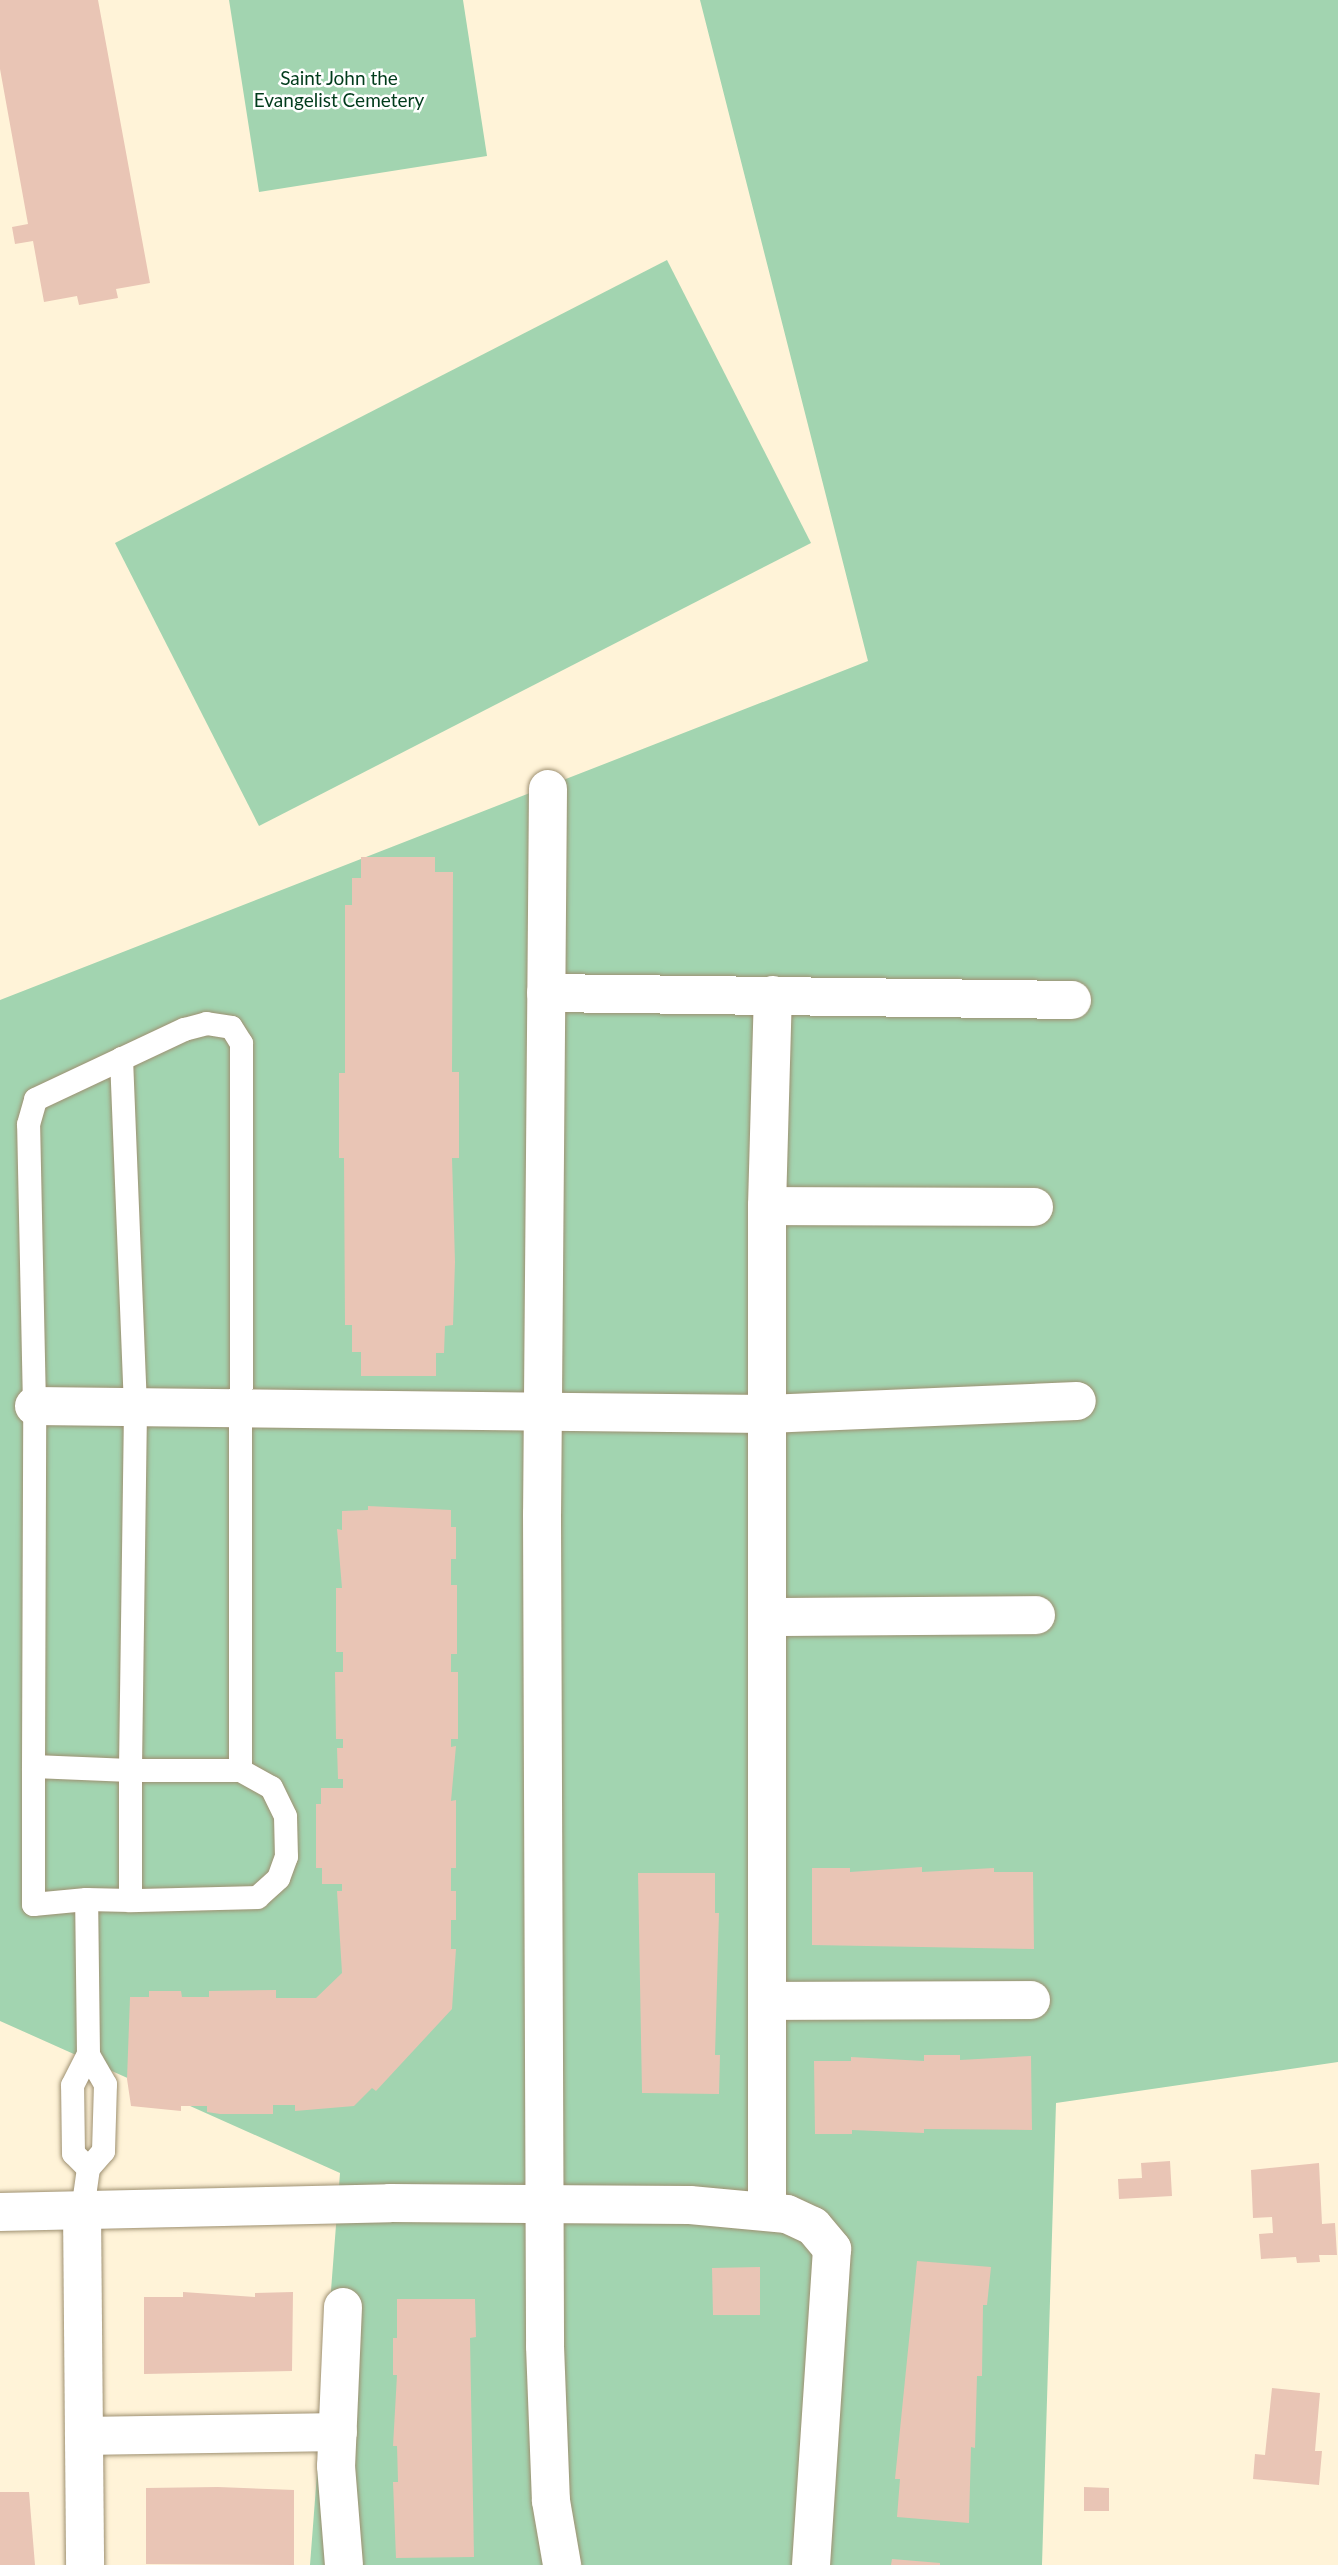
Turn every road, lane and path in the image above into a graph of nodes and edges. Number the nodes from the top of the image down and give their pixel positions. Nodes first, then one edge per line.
1 (548, 789) dead end
2 (546, 993) junction
3 (773, 995) junction
4 (1072, 1000) dead end
5 (121, 1058) junction
6 (767, 1206) junction
7 (1034, 1208) dead end
8 (1077, 1401) dead end
9 (34, 1406) junction
10 (135, 1409) junction
11 (242, 1409) junction
12 (543, 1411) junction
13 (767, 1414) junction
14 (1035, 1615) dead end
15 (767, 1617) junction
16 (33, 1766) junction
17 (130, 1770) junction
18 (240, 1770) junction
19 (86, 1899) junction
20 (130, 1900) junction
21 (1031, 2000) dead end
22 (767, 2001) junction
23 (88, 2054) junction
24 (88, 2168) junction
25 (546, 2204) junction
26 (767, 2209) junction
27 (82, 2210) junction
28 (0, 2212) edge
29 (343, 2308) dead end
30 (338, 2432) junction
31 (84, 2436) junction
32 (85, 2565) edge
33 (344, 2565) edge
34 (562, 2565) edge
35 (811, 2565) edge

1 - 2 street
2 - 3 street
2 - 12 street
3 - 4 street
3 - 6 street
5 - 9 lane
5 - 10 lane
5 - 11 lane
6 - 7 street
6 - 13 street
8 - 13 street
9 - 10 street
9 - 16 lane
10 - 11 street
10 - 17 lane
11 - 12 street
11 - 18 lane
12 - 13 street
12 - 25 street
13 - 15 street
14 - 15 street
15 - 22 street
16 - 17 lane
16 - 19 lane
17 - 18 lane
17 - 20 lane
18 - 20 lane
19 - 20 lane
19 - 23 lane
21 - 22 street
22 - 26 street
23 - 24 lane
23 - 24 lane
24 - 27 lane
25 - 26 street
25 - 27 street
25 - 34 street
26 - 35 street
27 - 28 street
27 - 31 street
29 - 30 street
30 - 31 street
30 - 33 street
31 - 32 street

